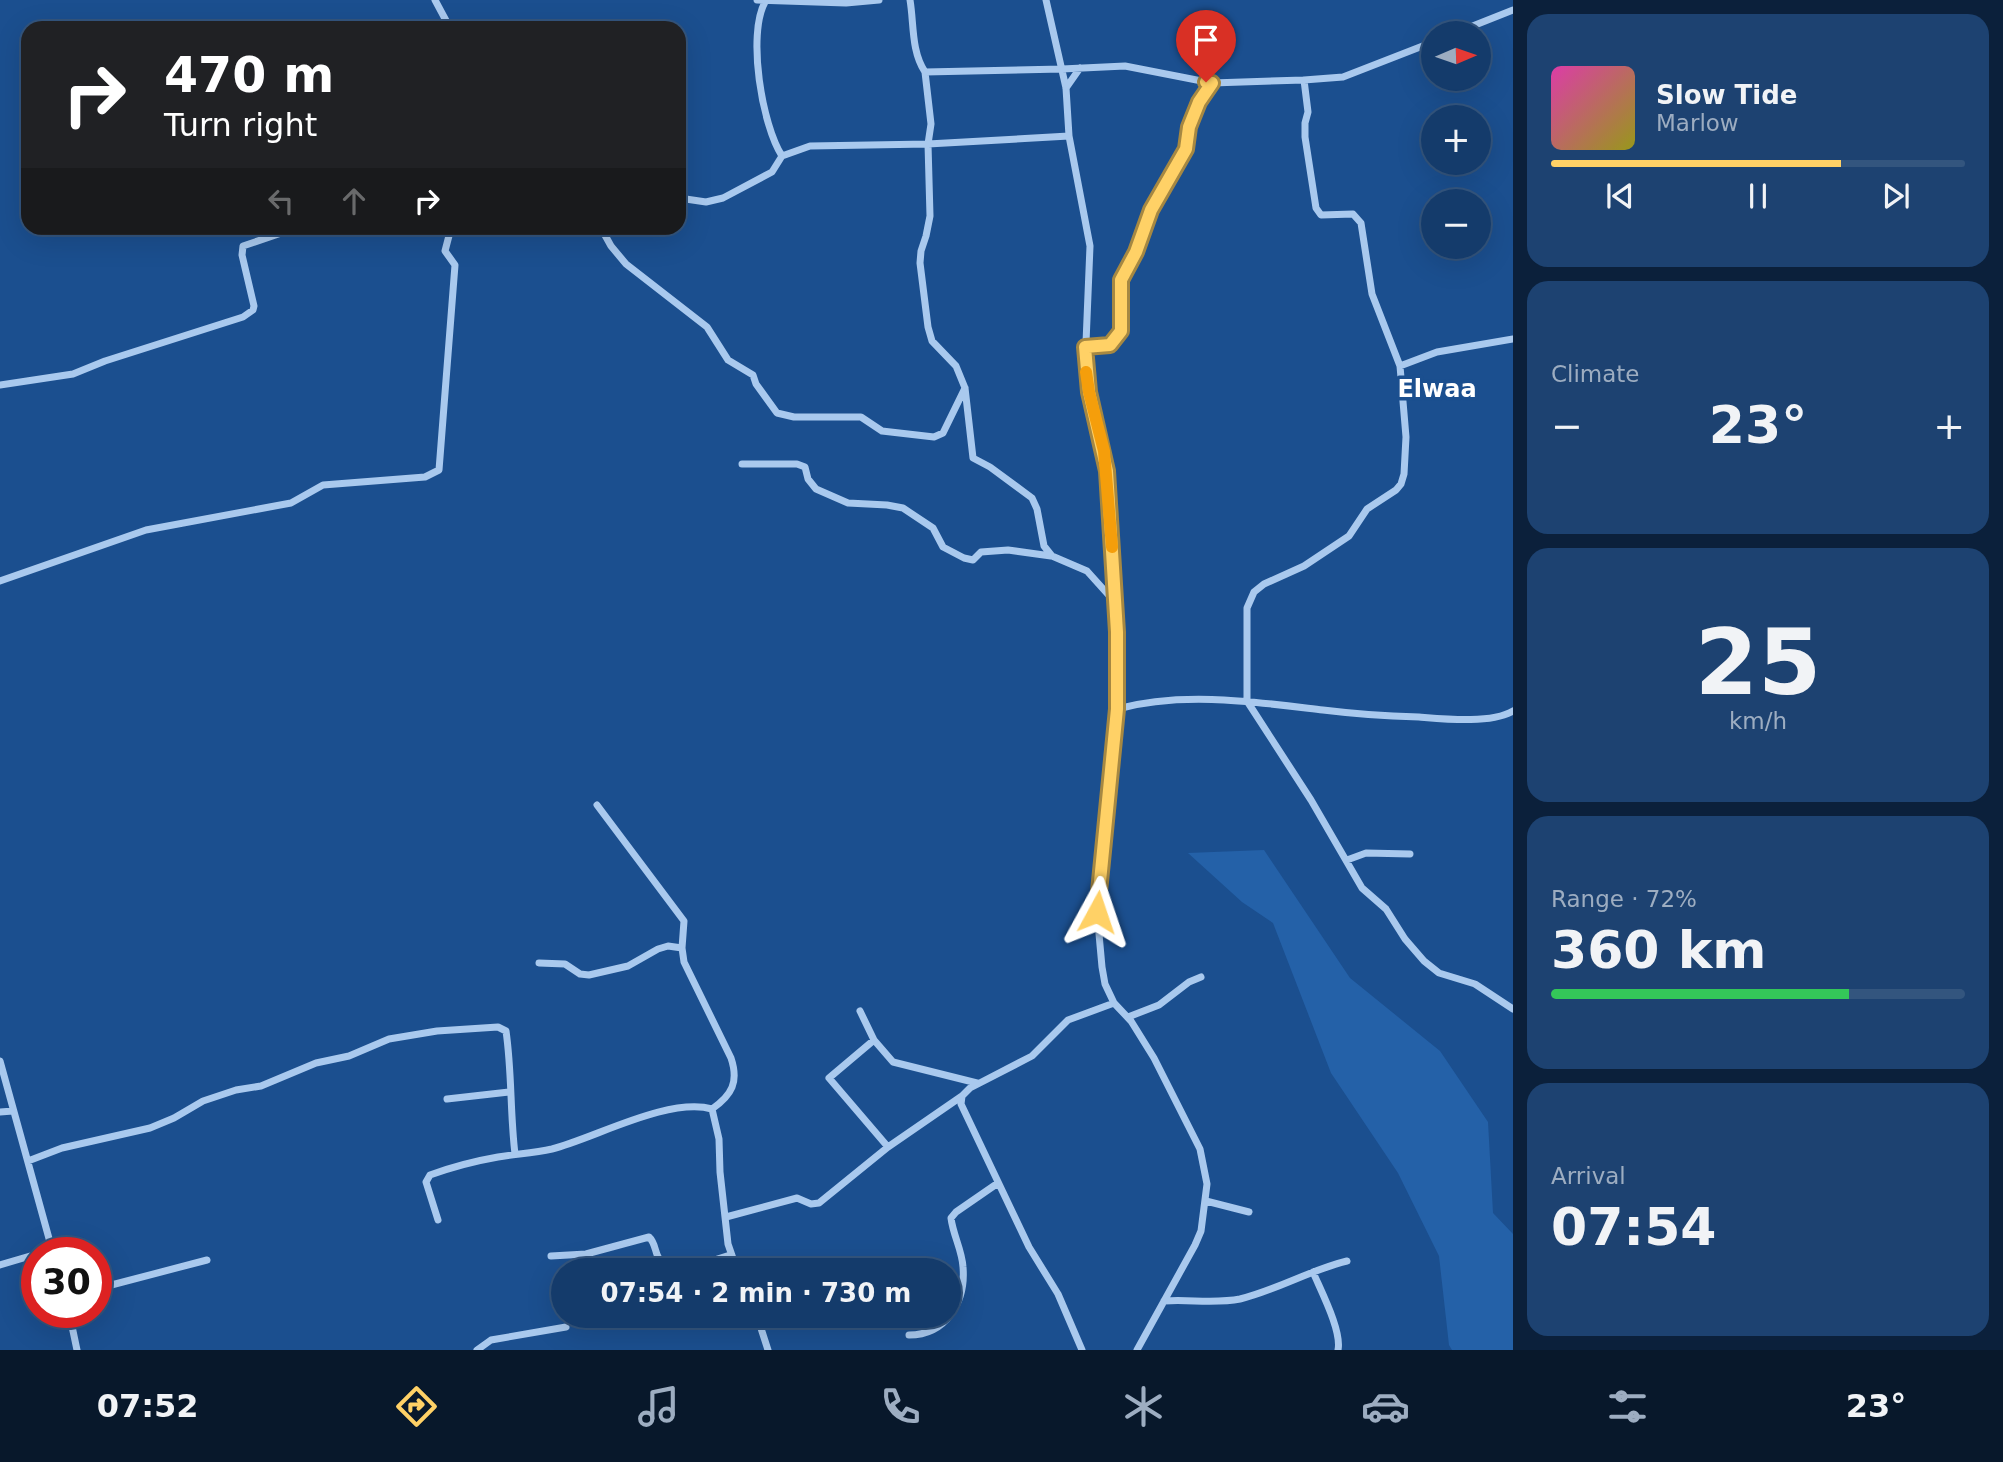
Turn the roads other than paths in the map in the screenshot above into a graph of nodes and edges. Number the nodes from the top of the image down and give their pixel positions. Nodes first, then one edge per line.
1 (435, 0) edge
2 (879, 0) edge
3 (910, 0) edge
4 (1046, 0) edge
5 (761, 1) edge
6 (1513, 10) edge
7 (446, 21) edge
8 (1485, 21) edge
9 (1421, 47) edge
10 (1080, 68) junction
11 (1062, 69) junction
12 (925, 72) junction
13 (1304, 80) junction
14 (1212, 83) junction
15 (1066, 88) junction
16 (1069, 136) junction
17 (928, 144) junction
18 (782, 156) junction
19 (686, 199) edge
20 (275, 235) edge
21 (449, 235) edge
22 (605, 235) edge
23 (1513, 339) edge
24 (1085, 347) junction
25 (1400, 366) junction
26 (0, 384) edge
27 (965, 388) junction
28 (742, 464) dead end
29 (1052, 556) junction
30 (0, 581) edge
31 (1115, 601) junction
32 (1247, 701) junction
33 (1117, 709) junction
34 (1513, 711) edge
35 (597, 805) dead end
36 (1410, 854) dead end
37 (1347, 860) junction
38 (681, 948) junction
39 (539, 963) dead end
40 (1201, 977) dead end
41 (1114, 1003) junction
42 (1513, 1009) edge
43 (860, 1010) dead end
44 (1128, 1017) junction
45 (874, 1040) junction
46 (0, 1060) edge
47 (977, 1083) junction
48 (509, 1092) junction
49 (962, 1096) junction
50 (447, 1100) dead end
51 (712, 1109) junction
52 (13, 1111) junction
53 (0, 1112) edge
54 (888, 1147) junction
55 (515, 1154) junction
56 (28, 1161) junction
57 (998, 1183) junction
58 (1206, 1201) junction
59 (1249, 1212) dead end
60 (726, 1217) junction
61 (438, 1220) dead end
62 (48, 1237) edge
63 (730, 1255) junction
64 (551, 1256) dead end
65 (731, 1258) edge
66 (21, 1259) edge
67 (207, 1260) dead end
68 (1347, 1261) dead end
69 (0, 1265) edge
70 (1313, 1272) junction
71 (112, 1285) edge
72 (1164, 1301) junction
73 (72, 1328) edge
74 (560, 1328) edge
75 (761, 1328) edge
76 (909, 1335) dead end
77 (77, 1350) edge
78 (477, 1350) edge
79 (768, 1350) edge
80 (1082, 1350) edge
81 (1137, 1350) edge
82 (1338, 1350) edge

1 - 7 street
2 - 5 street
3 - 12 street
4 - 11 street
5 - 18 street
6 - 8 street
9 - 13 street
10 - 11 street
10 - 14 street
10 - 15 street
11 - 12 street
11 - 15 street
12 - 17 street
13 - 14 street
13 - 25 street
14 - 24 street
15 - 16 street
16 - 17 street
16 - 24 street
17 - 18 street
17 - 27 street
18 - 19 street
20 - 26 street
21 - 30 street
22 - 27 street
23 - 25 street
24 - 31 street
25 - 32 street
27 - 29 street
28 - 29 street
29 - 31 street
31 - 33 street
32 - 33 street
32 - 34 street
32 - 37 street
33 - 41 street
35 - 38 street
36 - 37 street
37 - 42 street
38 - 39 street
38 - 51 street
40 - 44 street
41 - 44 street
41 - 47 street
43 - 45 street
44 - 58 street
45 - 47 street
45 - 54 street
46 - 52 street
47 - 49 street
48 - 50 street
48 - 55 street
48 - 56 street
49 - 54 street
49 - 57 street
51 - 55 street
51 - 60 street
52 - 53 street
52 - 56 street
54 - 60 street
55 - 61 street
56 - 62 street
57 - 76 street
57 - 80 street
58 - 59 street
58 - 72 street
60 - 63 street
63 - 64 street
63 - 65 street
66 - 69 street
67 - 71 street
68 - 70 street
70 - 72 street
70 - 82 street
72 - 81 street
73 - 77 street
74 - 78 street
75 - 79 street

